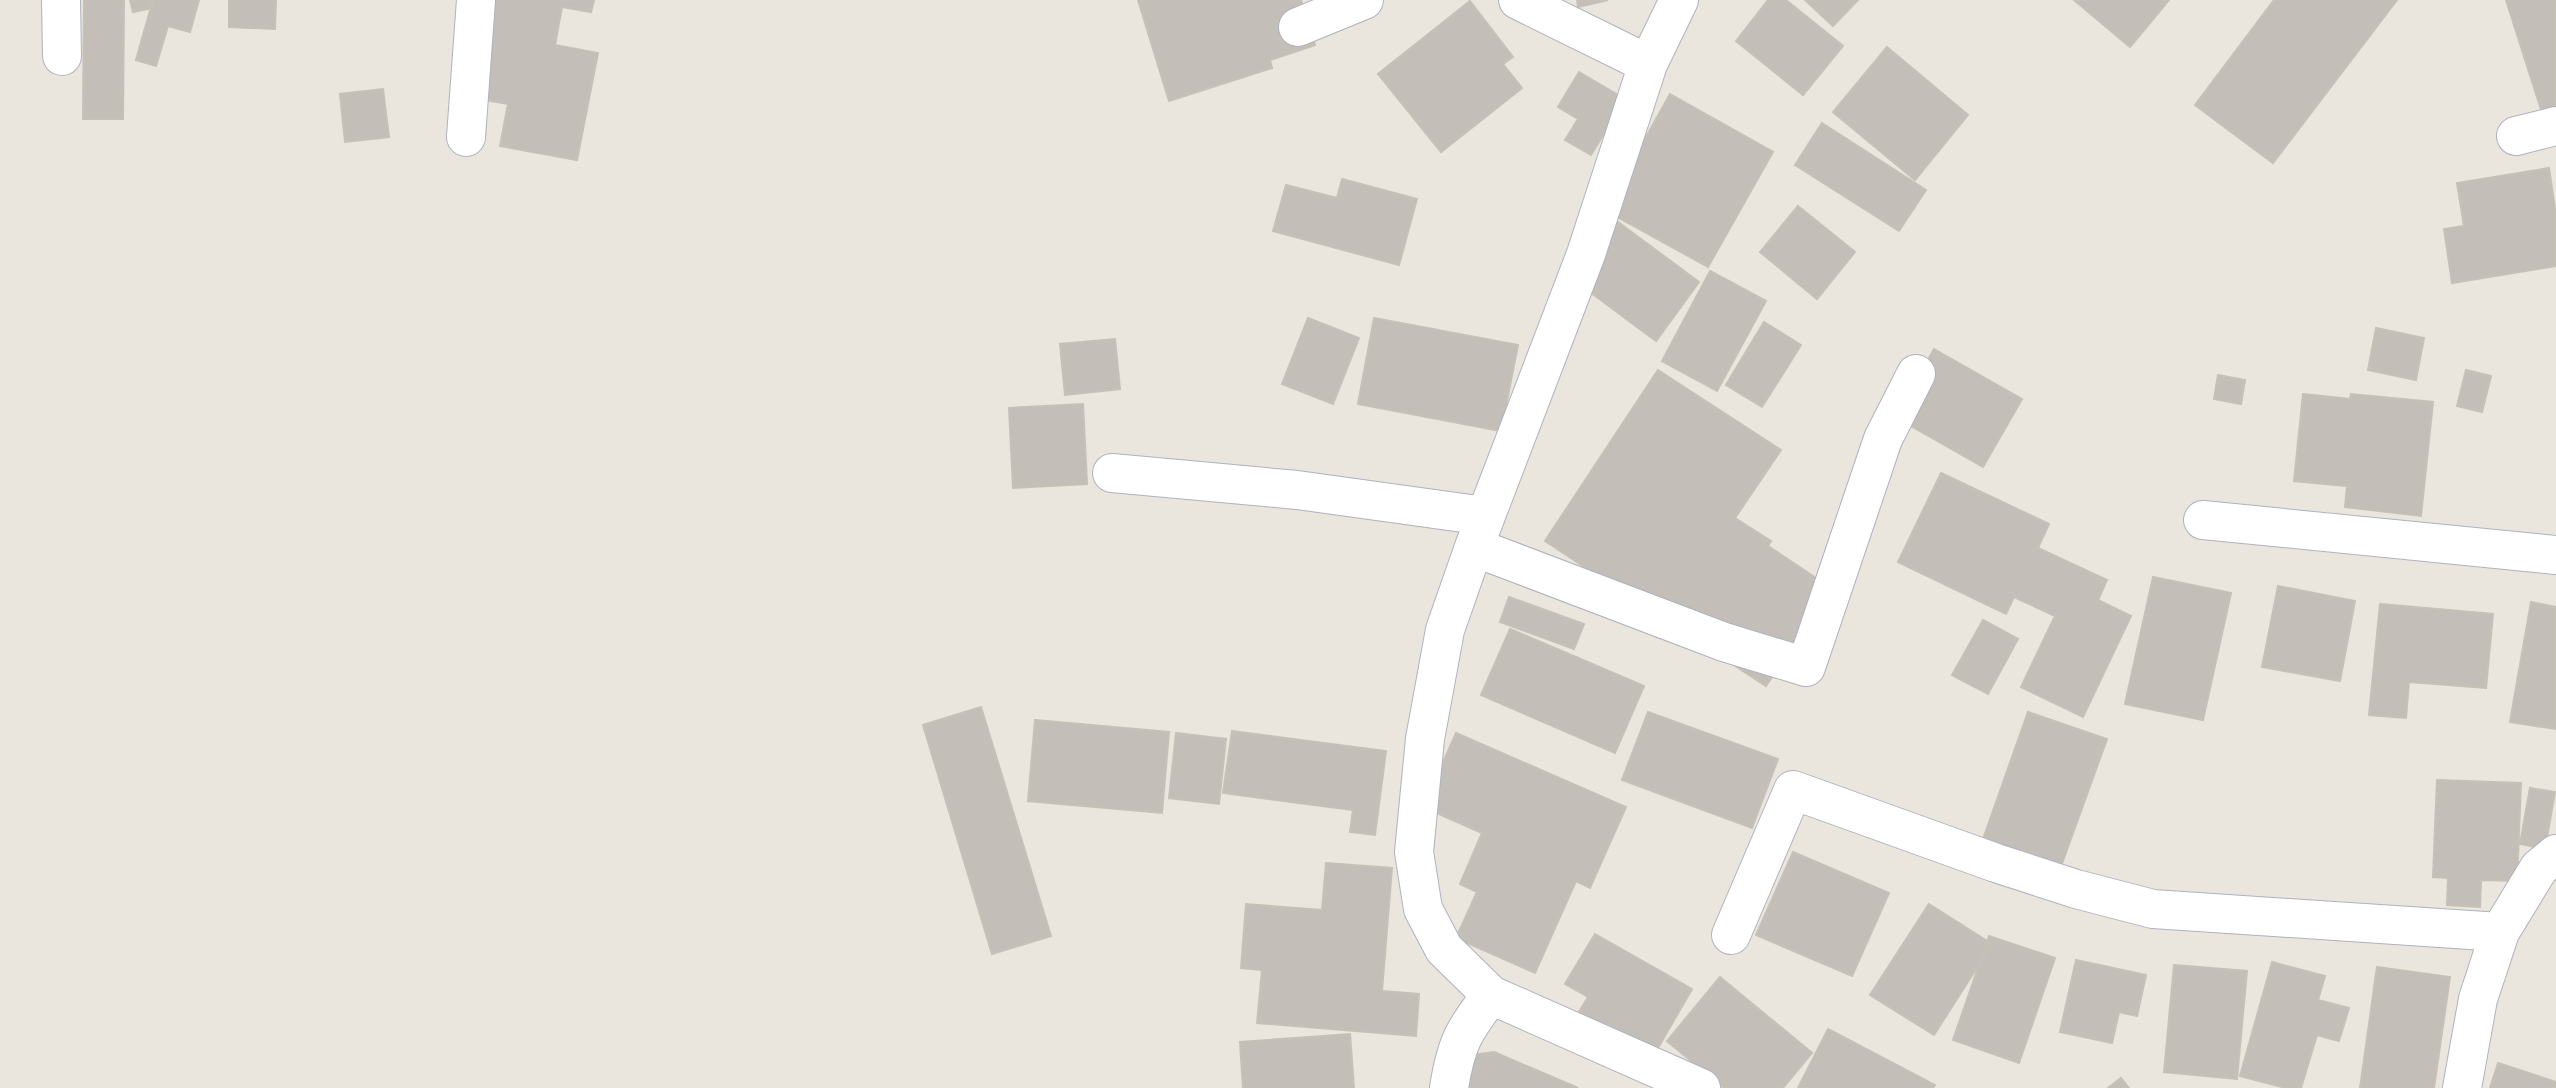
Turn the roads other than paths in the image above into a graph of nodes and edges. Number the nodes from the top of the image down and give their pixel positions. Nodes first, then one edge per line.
1 (61, 0) edge
2 (476, 0) edge
3 (1364, 0) edge
4 (1518, 0) edge
5 (1679, 0) edge
6 (1298, 27) dead end
7 (62, 57) dead end
8 (1648, 64) junction
9 (2556, 126) edge
10 (2516, 136) dead end
11 (466, 137) dead end
12 (1916, 374) dead end
13 (1112, 473) dead end
14 (2203, 520) dead end
15 (1479, 531) junction
16 (2556, 555) edge
17 (2556, 854) edge
18 (2500, 932) junction
19 (1731, 935) dead end
20 (1491, 995) junction
21 (1450, 1088) edge
22 (1701, 1088) edge
23 (2462, 1088) edge

1 - 7 street
2 - 11 street
3 - 6 street
4 - 8 street
5 - 8 street
8 - 15 street
9 - 10 street
12 - 15 street
13 - 15 street
14 - 16 street
15 - 20 street
17 - 18 street
18 - 19 street
18 - 23 street
20 - 21 street
20 - 22 street

